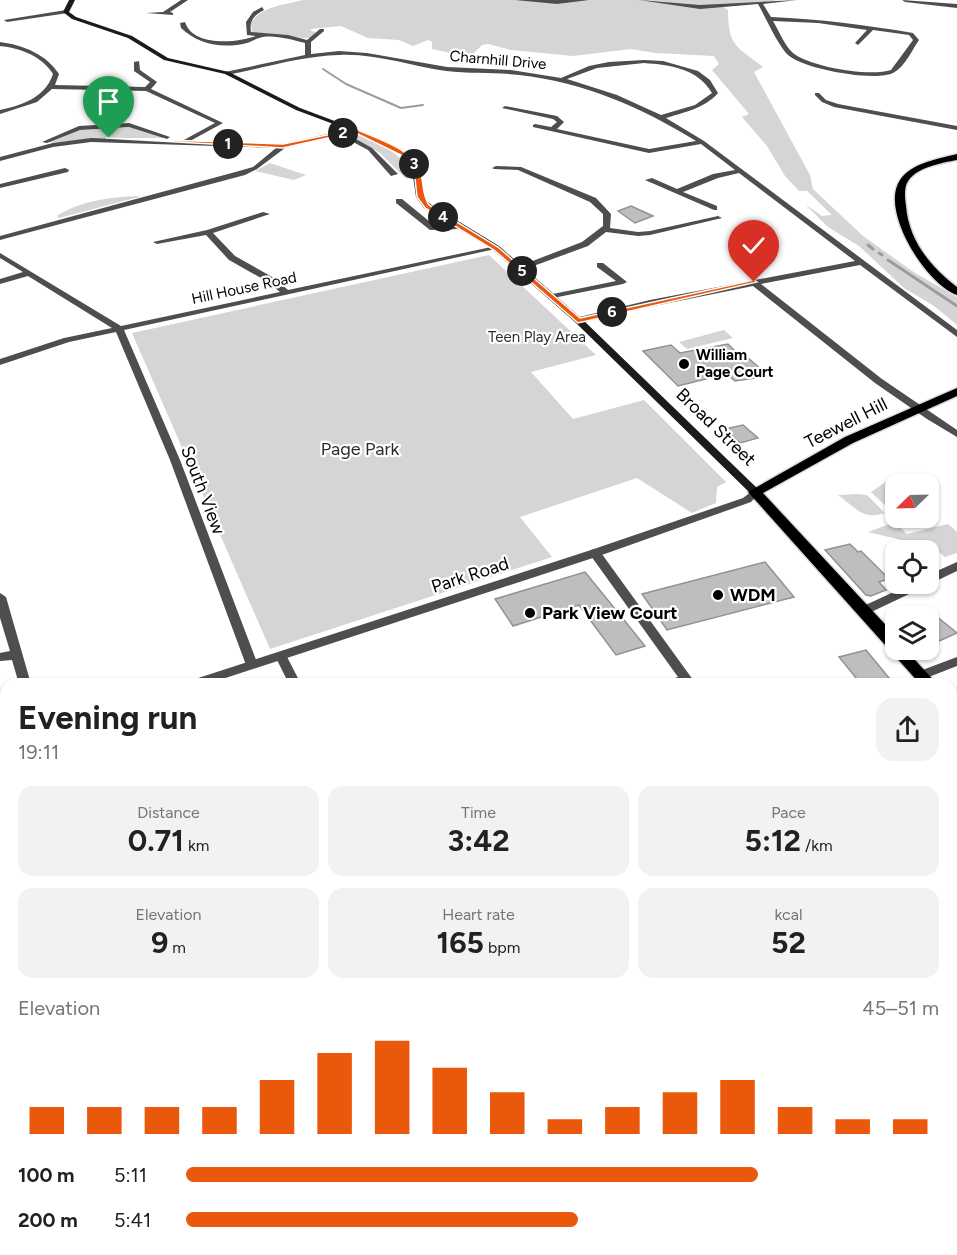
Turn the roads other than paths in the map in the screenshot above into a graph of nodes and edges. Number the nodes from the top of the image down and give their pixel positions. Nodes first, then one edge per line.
1 (72, 0) edge
2 (184, 0) edge
3 (518, 0) edge
4 (586, 0) edge
5 (642, 0) edge
6 (794, 0) edge
7 (905, 0) edge
8 (760, 3) junction
9 (957, 6) edge
10 (261, 11) dead end
11 (66, 12) junction
12 (149, 13) dead end
13 (164, 14) junction
14 (172, 14) dead end
15 (771, 19) junction
16 (7, 20) dead end
17 (183, 23) dead end
18 (872, 28) junction
19 (312, 30) dead end
20 (259, 37) junction
21 (308, 42) junction
22 (858, 43) dead end
23 (0, 45) edge
24 (308, 56) junction
25 (137, 62) dead end
26 (226, 73) junction
27 (561, 80) junction
28 (52, 87) junction
29 (147, 89) junction
30 (817, 94) dead end
31 (505, 108) dead end
32 (0, 112) edge
33 (662, 117) junction
34 (535, 126) dead end
35 (957, 128) edge
36 (354, 130) junction
37 (552, 130) junction
38 (341, 133) junction
39 (176, 141) junction
40 (185, 141) junction
41 (702, 142) junction
42 (241, 144) junction
43 (283, 146) junction
44 (25, 151) junction
45 (249, 152) dead end
46 (957, 157) edge
47 (0, 159) edge
48 (496, 168) dead end
49 (65, 170) dead end
50 (741, 171) junction
51 (394, 174) dead end
52 (649, 180) dead end
53 (0, 186) edge
54 (677, 192) junction
55 (399, 201) dead end
56 (714, 208) dead end
57 (266, 214) dead end
58 (718, 218) dead end
59 (700, 222) junction
60 (460, 227) junction
61 (707, 227) dead end
62 (604, 229) junction
63 (208, 232) junction
64 (0, 238) edge
65 (157, 242) dead end
66 (496, 248) junction
67 (0, 255) edge
68 (862, 262) junction
69 (600, 265) dead end
70 (520, 269) junction
71 (28, 273) junction
72 (0, 282) edge
73 (754, 282) junction
74 (957, 292) edge
75 (286, 293) junction
76 (551, 297) junction
77 (578, 321) junction
78 (118, 328) junction
79 (957, 334) edge
80 (0, 362) edge
81 (957, 392) edge
82 (916, 409) junction
83 (957, 434) edge
84 (754, 492) junction
85 (595, 553) junction
86 (957, 566) edge
87 (939, 575) edge
88 (899, 594) edge
89 (0, 597) edge
90 (863, 611) junction
91 (885, 635) edge
92 (16, 655) junction
93 (281, 656) junction
94 (0, 657) edge
95 (908, 660) edge
96 (957, 661) edge
97 (252, 665) junction
98 (23, 678) edge
99 (212, 678) edge
100 (293, 678) edge
101 (686, 678) edge
102 (924, 678) edge
103 (927, 678) edge

1 - 11 main road
2 - 13 street
3 - 4 street
5 - 8 street
6 - 8 street
7 - 9 street
8 - 15 street
10 - 20 street
11 - 16 street
11 - 26 main road, Broad Street
12 - 13 street
13 - 14 street
15 - 18 street
15 - 18 street
17 - 20 street
18 - 22 street
19 - 21 street
20 - 21 street
21 - 24 street
23 - 28 street
24 - 26 street, Charnhill Drive
24 - 27 street, Charnhill Drive
25 - 29 street
26 - 36 main road, Broad Street
27 - 33 street, Charnhill Drive
27 - 33 street
28 - 29 street
28 - 32 street
29 - 40 street
30 - 35 street
31 - 37 street
33 - 41 street, Charnhill Drive
34 - 37 street
36 - 38 street
36 - 60 main road, Broad Street
37 - 41 street
38 - 43 street
38 - 51 street
39 - 40 street
39 - 44 street
39 - 44 street
40 - 42 street
41 - 50 street, Charnhill Drive
42 - 43 street
42 - 45 street
43 - 64 street
44 - 47 street
46 - 74 main road
48 - 62 street
49 - 53 street
50 - 54 street
50 - 68 street, Charnhill Drive
52 - 54 street
54 - 56 street
55 - 60 street
57 - 63 street
58 - 59 street
59 - 61 street
59 - 62 street
60 - 66 main road, Broad Street
62 - 70 street
63 - 65 street
63 - 75 street
66 - 70 main road, Broad Street
66 - 75 street, Hill House Road
67 - 71 street
68 - 73 street
68 - 79 street, Charnhill Drive
69 - 76 street
70 - 76 main road, Broad Street
71 - 72 street
71 - 78 street
73 - 77 street
73 - 82 street
75 - 78 street, Hill House Road
76 - 77 main road, Broad Street
77 - 84 main road, Broad Street
78 - 80 street, Hill House Road
78 - 97 street, South View
81 - 82 main road, Teewell Hill
82 - 83 street
82 - 84 main road, Teewell Hill
84 - 85 street, Park Road
84 - 90 main road, Broad Street
85 - 93 street, Park Road
85 - 101 street
86 - 87 street
88 - 90 street
89 - 92 street
90 - 91 main road, Broad Street
92 - 94 street
92 - 98 street
93 - 97 street, Park Road
93 - 100 street
95 - 102 main road, Broad Street
96 - 103 street
97 - 99 street, Park Road

